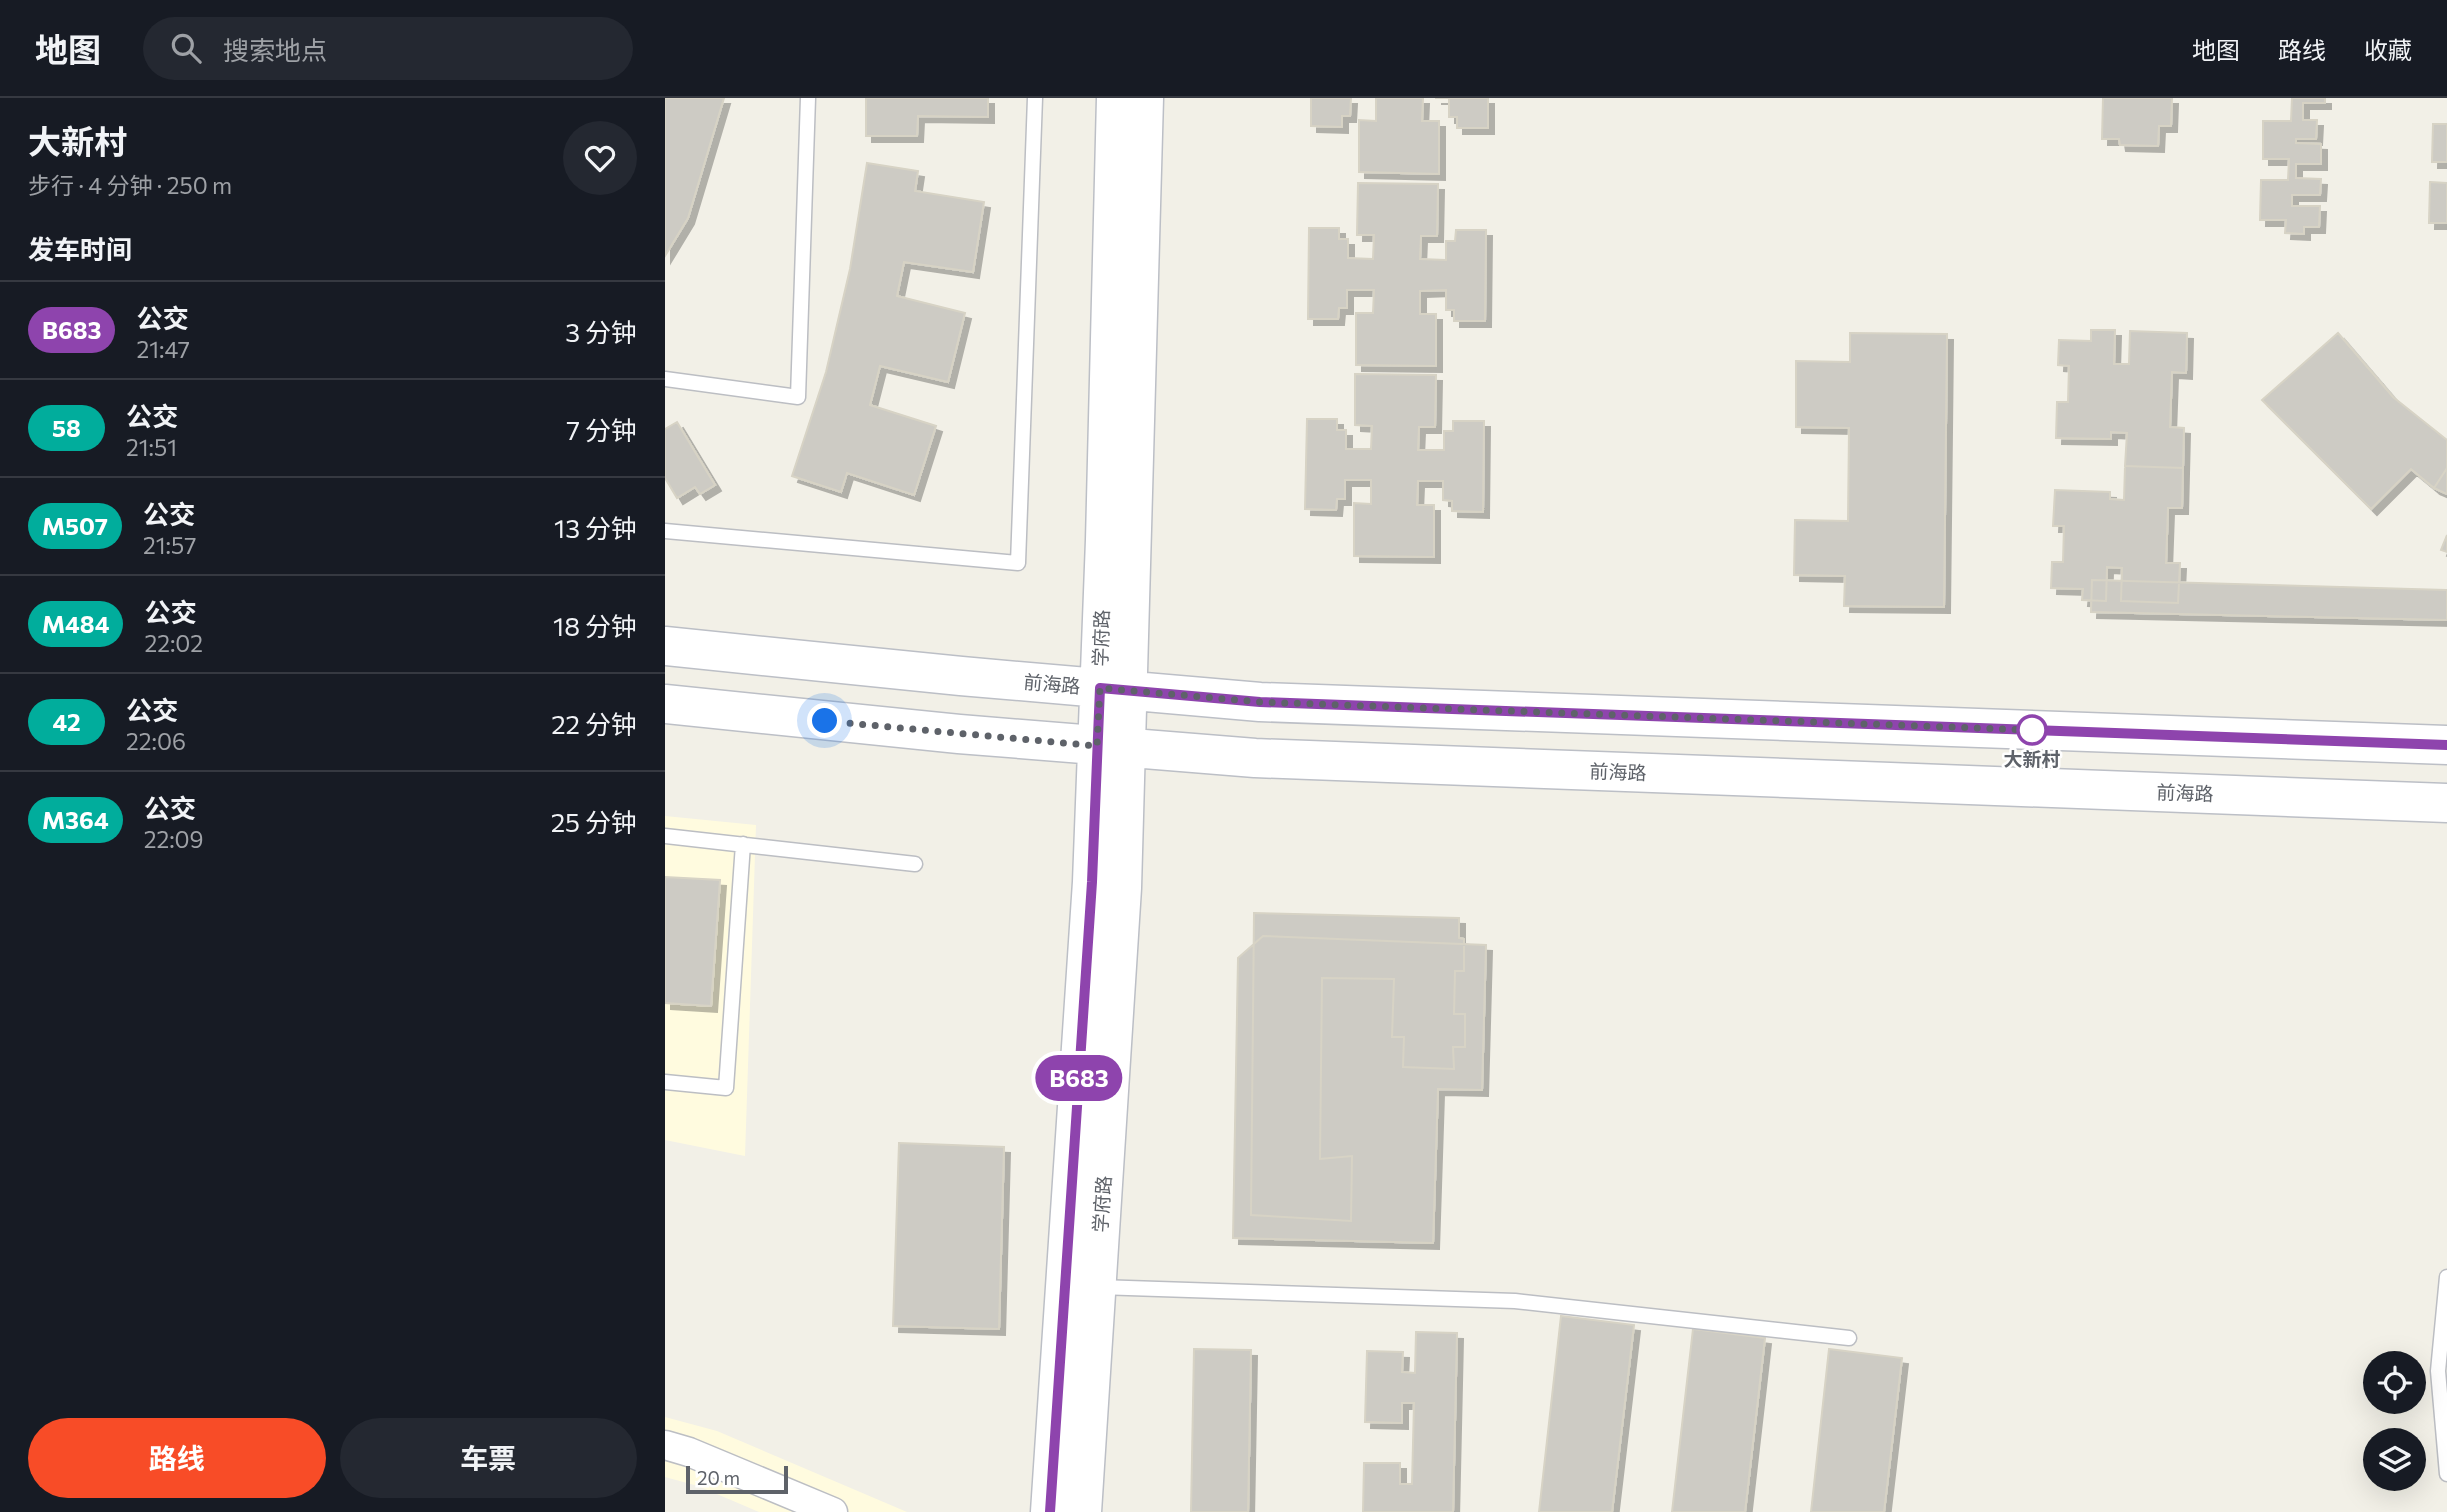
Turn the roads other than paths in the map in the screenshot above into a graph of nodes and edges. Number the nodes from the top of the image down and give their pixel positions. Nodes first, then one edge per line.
1 (808, 98) edge
2 (1035, 98) edge
3 (1116, 98) edge
4 (1144, 98) edge
5 (665, 379) edge
6 (665, 531) edge
7 (665, 646) edge
8 (1114, 690) junction
9 (665, 704) edge
10 (2447, 746) edge
11 (1111, 747) junction
12 (2447, 803) edge
13 (665, 836) edge
14 (743, 844) junction
15 (915, 864) dead end
16 (665, 1082) edge
17 (2447, 1277) edge
18 (1081, 1286) junction
19 (1849, 1338) dead end
20 (677, 1449) edge
21 (2447, 1475) edge
22 (833, 1512) edge
23 (1050, 1512) edge
24 (1082, 1512) edge

1 - 5 lane
2 - 6 lane
3 - 8 main road, 学府路
4 - 8 main road, 学府路
7 - 8 main road, 前海路
8 - 10 main road, 前海路
8 - 11 main road, 学府路
9 - 11 main road, 前海路
11 - 12 main road, 前海路
11 - 18 main road, 学府路
13 - 14 lane
14 - 15 lane
14 - 16 lane
17 - 21 lane
18 - 19 lane
18 - 23 main road, 学府路
18 - 24 main road, 学府路
20 - 22 street

